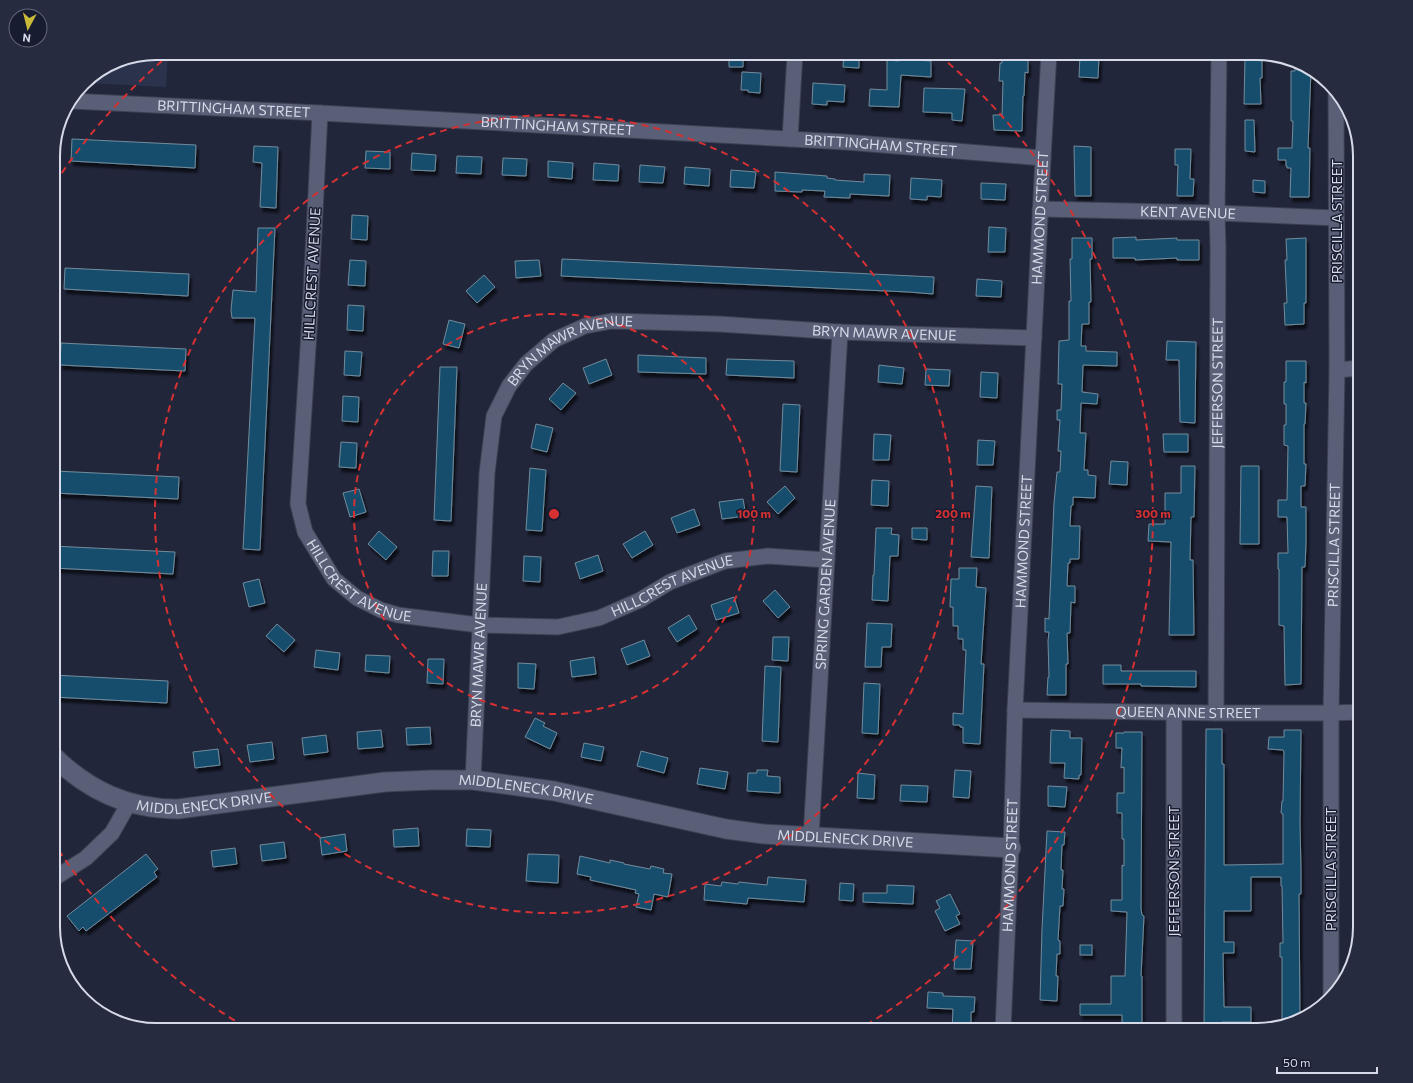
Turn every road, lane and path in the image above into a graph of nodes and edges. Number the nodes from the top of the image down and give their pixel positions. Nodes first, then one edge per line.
1 (795, 60) edge
2 (1049, 60) edge
3 (1219, 60) edge
4 (77, 101) edge
5 (1336, 102) edge
6 (320, 113) junction
7 (790, 139) junction
8 (1043, 158) junction
9 (1040, 209) junction
10 (1217, 213) junction
11 (1336, 218) junction
12 (840, 332) junction
13 (1034, 338) junction
14 (1353, 369) edge
15 (1337, 370) junction
16 (827, 560) junction
17 (479, 625) junction
18 (1015, 710) junction
19 (1174, 712) junction
20 (1353, 712) edge
21 (1216, 713) junction
22 (1331, 713) junction
23 (60, 762) edge
24 (473, 780) junction
25 (129, 803) junction
26 (811, 837) junction
27 (1011, 848) junction
28 (60, 875) edge
29 (1331, 988) edge
30 (1004, 1023) edge
31 (1174, 1023) edge

1 - 7 street
2 - 8 street, HAMMOND STREET
3 - 10 street, JEFFERSON STREET
4 - 6 street, BRITTINGHAM STREET
5 - 11 street, PRISCILLA STREET
6 - 7 street, BRITTINGHAM STREET
6 - 17 street, HILLCREST AVENUE
7 - 8 street, BRITTINGHAM STREET
8 - 9 street, HAMMOND STREET
9 - 10 street, KENT AVENUE
9 - 13 street, HAMMOND STREET
10 - 11 street, KENT AVENUE
10 - 21 street, JEFFERSON STREET
11 - 15 street, PRISCILLA STREET
12 - 13 street, BRYN MAWR AVENUE
12 - 16 street, SPRING GARDEN AVENUE
12 - 17 street, BRYN MAWR AVENUE
13 - 18 street, HAMMOND STREET
14 - 15 street
15 - 22 street, PRISCILLA STREET
16 - 17 street, HILLCREST AVENUE
16 - 26 street, SPRING GARDEN AVENUE
17 - 24 street, BRYN MAWR AVENUE
18 - 19 street, QUEEN ANNE STREET
18 - 27 street, HAMMOND STREET
19 - 21 street, QUEEN ANNE STREET
19 - 31 street, JEFFERSON STREET
20 - 22 street, QUEEN ANNE STREET
21 - 22 street, QUEEN ANNE STREET
22 - 29 street, PRISCILLA STREET
23 - 25 street, MIDDLENECK DRIVE
24 - 25 street, MIDDLENECK DRIVE
24 - 26 street, MIDDLENECK DRIVE
25 - 28 street
26 - 27 street, MIDDLENECK DRIVE
27 - 30 street, HAMMOND STREET

